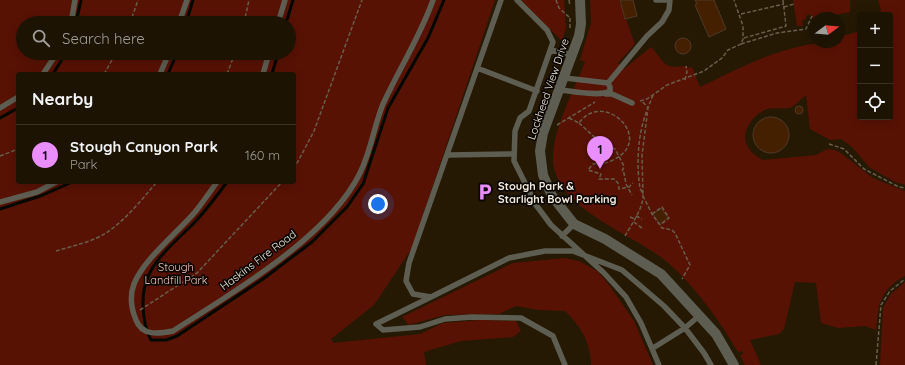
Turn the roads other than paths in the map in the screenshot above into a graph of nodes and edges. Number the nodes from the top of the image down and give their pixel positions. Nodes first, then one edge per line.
1 (75, 0) edge
2 (187, 0) edge
3 (285, 0) edge
4 (433, 0) edge
5 (501, 0) edge
6 (517, 0) edge
7 (580, 0) edge
8 (656, 0) edge
9 (669, 0) edge
10 (72, 16) edge
11 (181, 16) edge
12 (280, 16) edge
13 (551, 50) junction
14 (572, 55) junction
15 (53, 60) edge
16 (167, 60) edge
17 (267, 60) edge
18 (477, 68) junction
19 (44, 72) edge
20 (161, 72) edge
21 (264, 72) edge
22 (565, 78) junction
23 (608, 83) junction
24 (560, 90) junction
25 (537, 91) junction
26 (606, 94) junction
27 (16, 98) edge
28 (632, 103) road end
29 (0, 108) edge
30 (514, 154) junction
31 (448, 155) junction
32 (52, 184) edge
33 (216, 184) edge
34 (0, 202) edge
35 (574, 224) junction
36 (562, 236) junction
37 (583, 254) junction
38 (431, 296) junction
39 (700, 315) junction
40 (685, 328) junction
41 (653, 348) junction
42 (565, 365) edge
43 (659, 365) edge
44 (711, 365) edge
45 (734, 365) edge

1 - 10 lane
2 - 11 lane
3 - 12 lane
4 - 33 lane, Haskins Fire Road
5 - 18 lane
6 - 13 lane
7 - 14 street, Lockheed View Drive
8 - 9 lane
9 - 23 lane
13 - 14 lane
13 - 25 lane
14 - 22 street, Lockheed View Drive
15 - 19 lane
16 - 20 lane
17 - 21 lane
18 - 25 lane
18 - 31 lane
22 - 23 lane
22 - 24 street, Lockheed View Drive
23 - 26 lane
24 - 26 lane
24 - 35 street, Lockheed View Drive
25 - 30 lane
26 - 28 lane
27 - 29 lane
30 - 31 lane
30 - 36 lane
31 - 38 lane
32 - 34 lane
35 - 36 lane
35 - 39 street, Lockheed View Drive
36 - 37 lane
37 - 38 lane
37 - 40 lane
37 - 41 lane
38 - 42 lane
39 - 40 lane
39 - 45 street, Lockheed View Drive
40 - 41 lane
40 - 44 lane
41 - 43 lane

